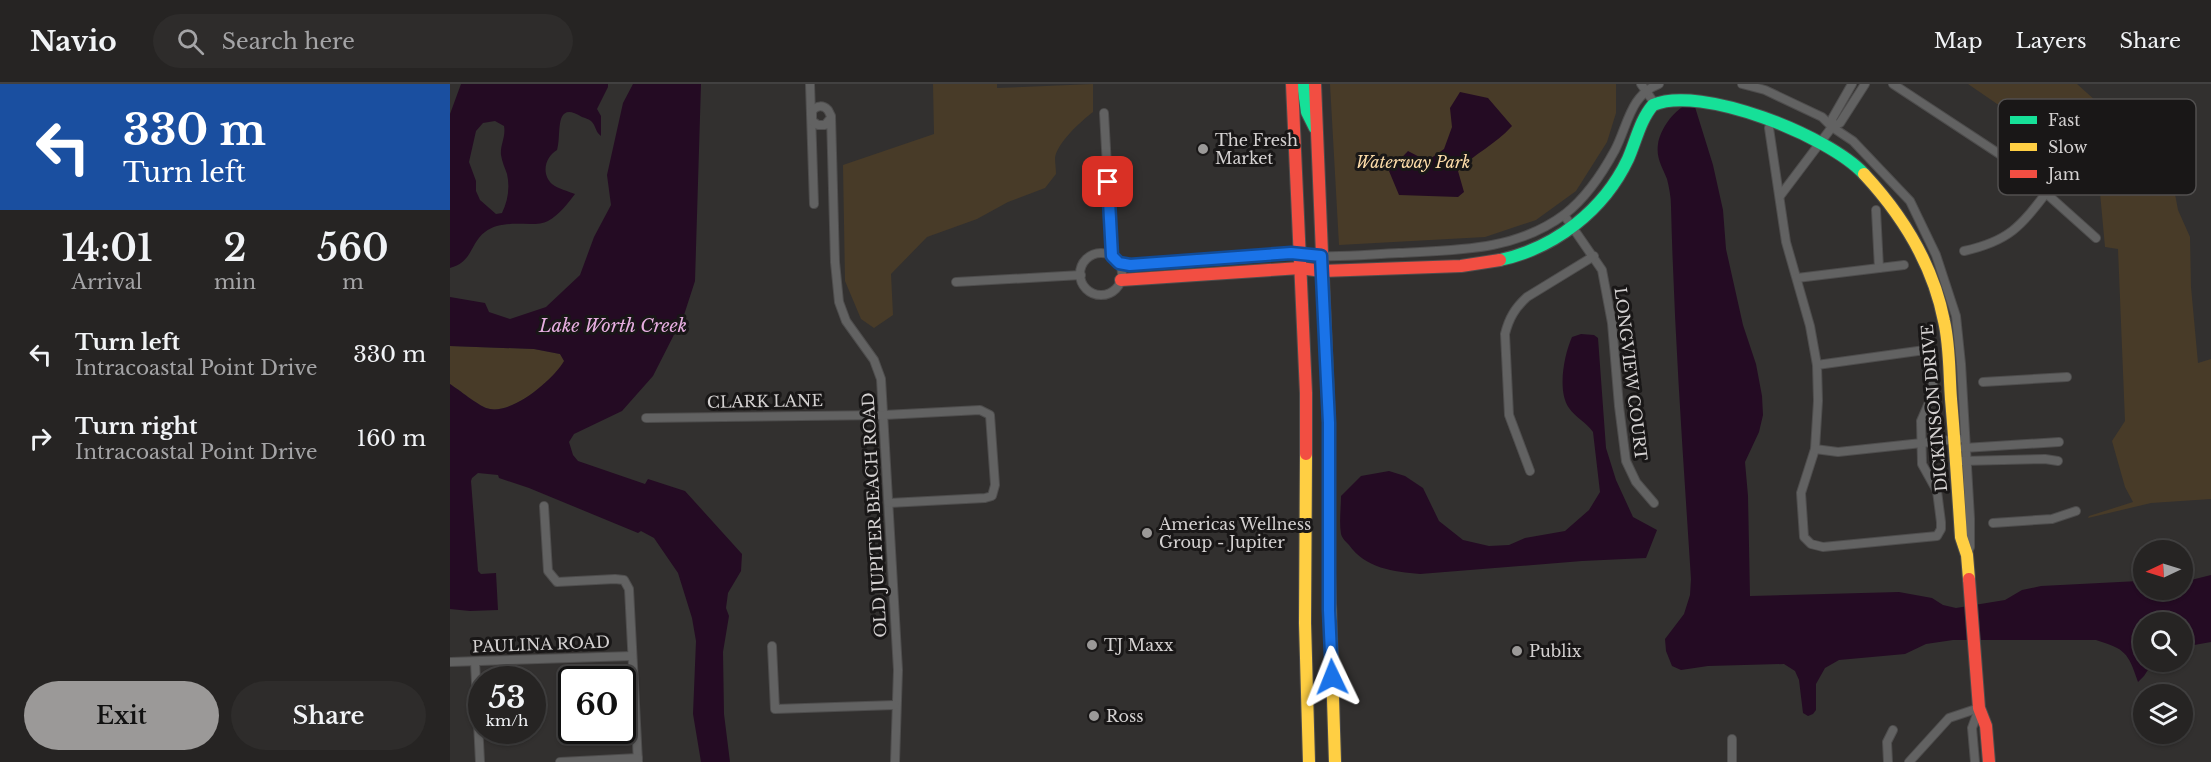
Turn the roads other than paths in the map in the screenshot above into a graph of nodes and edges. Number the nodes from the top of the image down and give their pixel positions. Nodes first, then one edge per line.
1 (810, 84) edge
2 (1292, 84) edge
3 (1303, 84) edge
4 (1315, 84) edge
5 (1659, 84) edge
6 (1742, 84) edge
7 (1852, 84) edge
8 (1865, 84) edge
9 (1893, 84) edge
10 (1644, 88) edge
11 (1719, 92) dead end
12 (1749, 100) dead end
13 (1655, 104) junction
14 (1104, 113) dead end
15 (811, 117) junction
16 (830, 119) junction
17 (1832, 127) junction
18 (1769, 128) dead end
19 (1317, 133) junction
20 (1823, 139) junction
21 (1998, 153) edge
22 (2044, 195) edge
23 (2050, 195) edge
24 (1779, 196) junction
25 (814, 204) dead end
26 (1876, 210) dead end
27 (1564, 215) junction
28 (1573, 227) junction
29 (2096, 238) dead end
30 (1964, 251) dead end
31 (1299, 254) junction
32 (1112, 256) junction
33 (1321, 256) junction
34 (1594, 256) junction
35 (1119, 263) junction
36 (1904, 265) dead end
37 (1300, 268) junction
38 (1879, 268) junction
39 (1322, 271) junction
40 (1081, 275) junction
41 (1797, 278) junction
42 (1121, 280) junction
43 (956, 282) dead end
44 (1817, 365) junction
45 (2067, 377) dead end
46 (1983, 382) dead end
47 (884, 415) junction
48 (646, 418) dead end
49 (2059, 442) dead end
50 (1921, 443) junction
51 (1961, 444) junction
52 (1815, 449) junction
53 (1962, 461) junction
54 (2058, 461) dead end
55 (1530, 471) dead end
56 (889, 503) junction
57 (1654, 503) dead end
58 (544, 506) dead end
59 (2076, 511) dead end
60 (1993, 523) dead end
61 (1305, 610) junction
62 (1329, 610) junction
63 (772, 646) dead end
64 (632, 656) junction
65 (475, 662) junction
66 (450, 663) edge
67 (896, 705) junction
68 (1979, 708) junction
69 (1893, 730) dead end
70 (1732, 739) dead end
71 (1974, 759) edge
72 (638, 760) edge
73 (1989, 760) edge
74 (480, 762) edge
75 (560, 762) edge
76 (896, 762) edge
77 (1309, 762) edge
78 (1335, 762) edge
79 (1732, 762) edge
80 (1888, 762) edge
81 (1909, 762) edge

1 - 15 street
2 - 31 main road
3 - 19 main road
4 - 19 main road
5 - 10 street
6 - 17 street, DICKINSON DRIVE
7 - 17 street
8 - 17 street
9 - 21 street
10 - 13 street
10 - 27 street
11 - 13 main road
12 - 20 main road, DICKINSON DRIVE
13 - 28 main road
14 - 32 street
15 - 16 street
15 - 16 street
15 - 25 street
16 - 47 street, OLD JUPITER BEACH ROAD
17 - 20 street
17 - 51 street, DICKINSON DRIVE
18 - 24 street
19 - 33 main road
20 - 24 street
20 - 51 main road, DICKINSON DRIVE
22 - 30 street
23 - 29 street
24 - 41 street
26 - 38 street
27 - 28 street, LONGVIEW COURT
27 - 33 street
28 - 34 street, LONGVIEW COURT
28 - 39 main road
31 - 33 street
31 - 35 street
31 - 37 main road
32 - 35 street
32 - 40 street
33 - 39 main road
34 - 55 street
34 - 57 street, LONGVIEW COURT
35 - 42 street
36 - 38 street
37 - 39 main road
37 - 42 main road
37 - 61 main road
38 - 41 street
39 - 62 main road
40 - 42 street
40 - 43 street
41 - 44 street
44 - 50 street
44 - 52 street
45 - 46 street
47 - 48 street, CLARK LANE
47 - 56 street, OLD JUPITER BEACH ROAD
47 - 56 street, CLARK LANE
49 - 51 street
50 - 51 street
50 - 52 street
50 - 52 street
51 - 53 main road, DICKINSON DRIVE
53 - 54 street
53 - 68 main road, DICKINSON DRIVE
56 - 67 street, OLD JUPITER BEACH ROAD
58 - 64 street
59 - 60 street
61 - 62 main road
61 - 77 main road
62 - 78 main road
63 - 67 street
64 - 65 street, PAULINA ROAD
64 - 72 street
65 - 66 street, PAULINA ROAD
65 - 74 street
67 - 76 street, OLD JUPITER BEACH ROAD
68 - 71 street, DICKINSON DRIVE
68 - 73 main road, DICKINSON DRIVE
68 - 81 street
69 - 80 street
70 - 79 street
71 - 73 street
72 - 75 street

